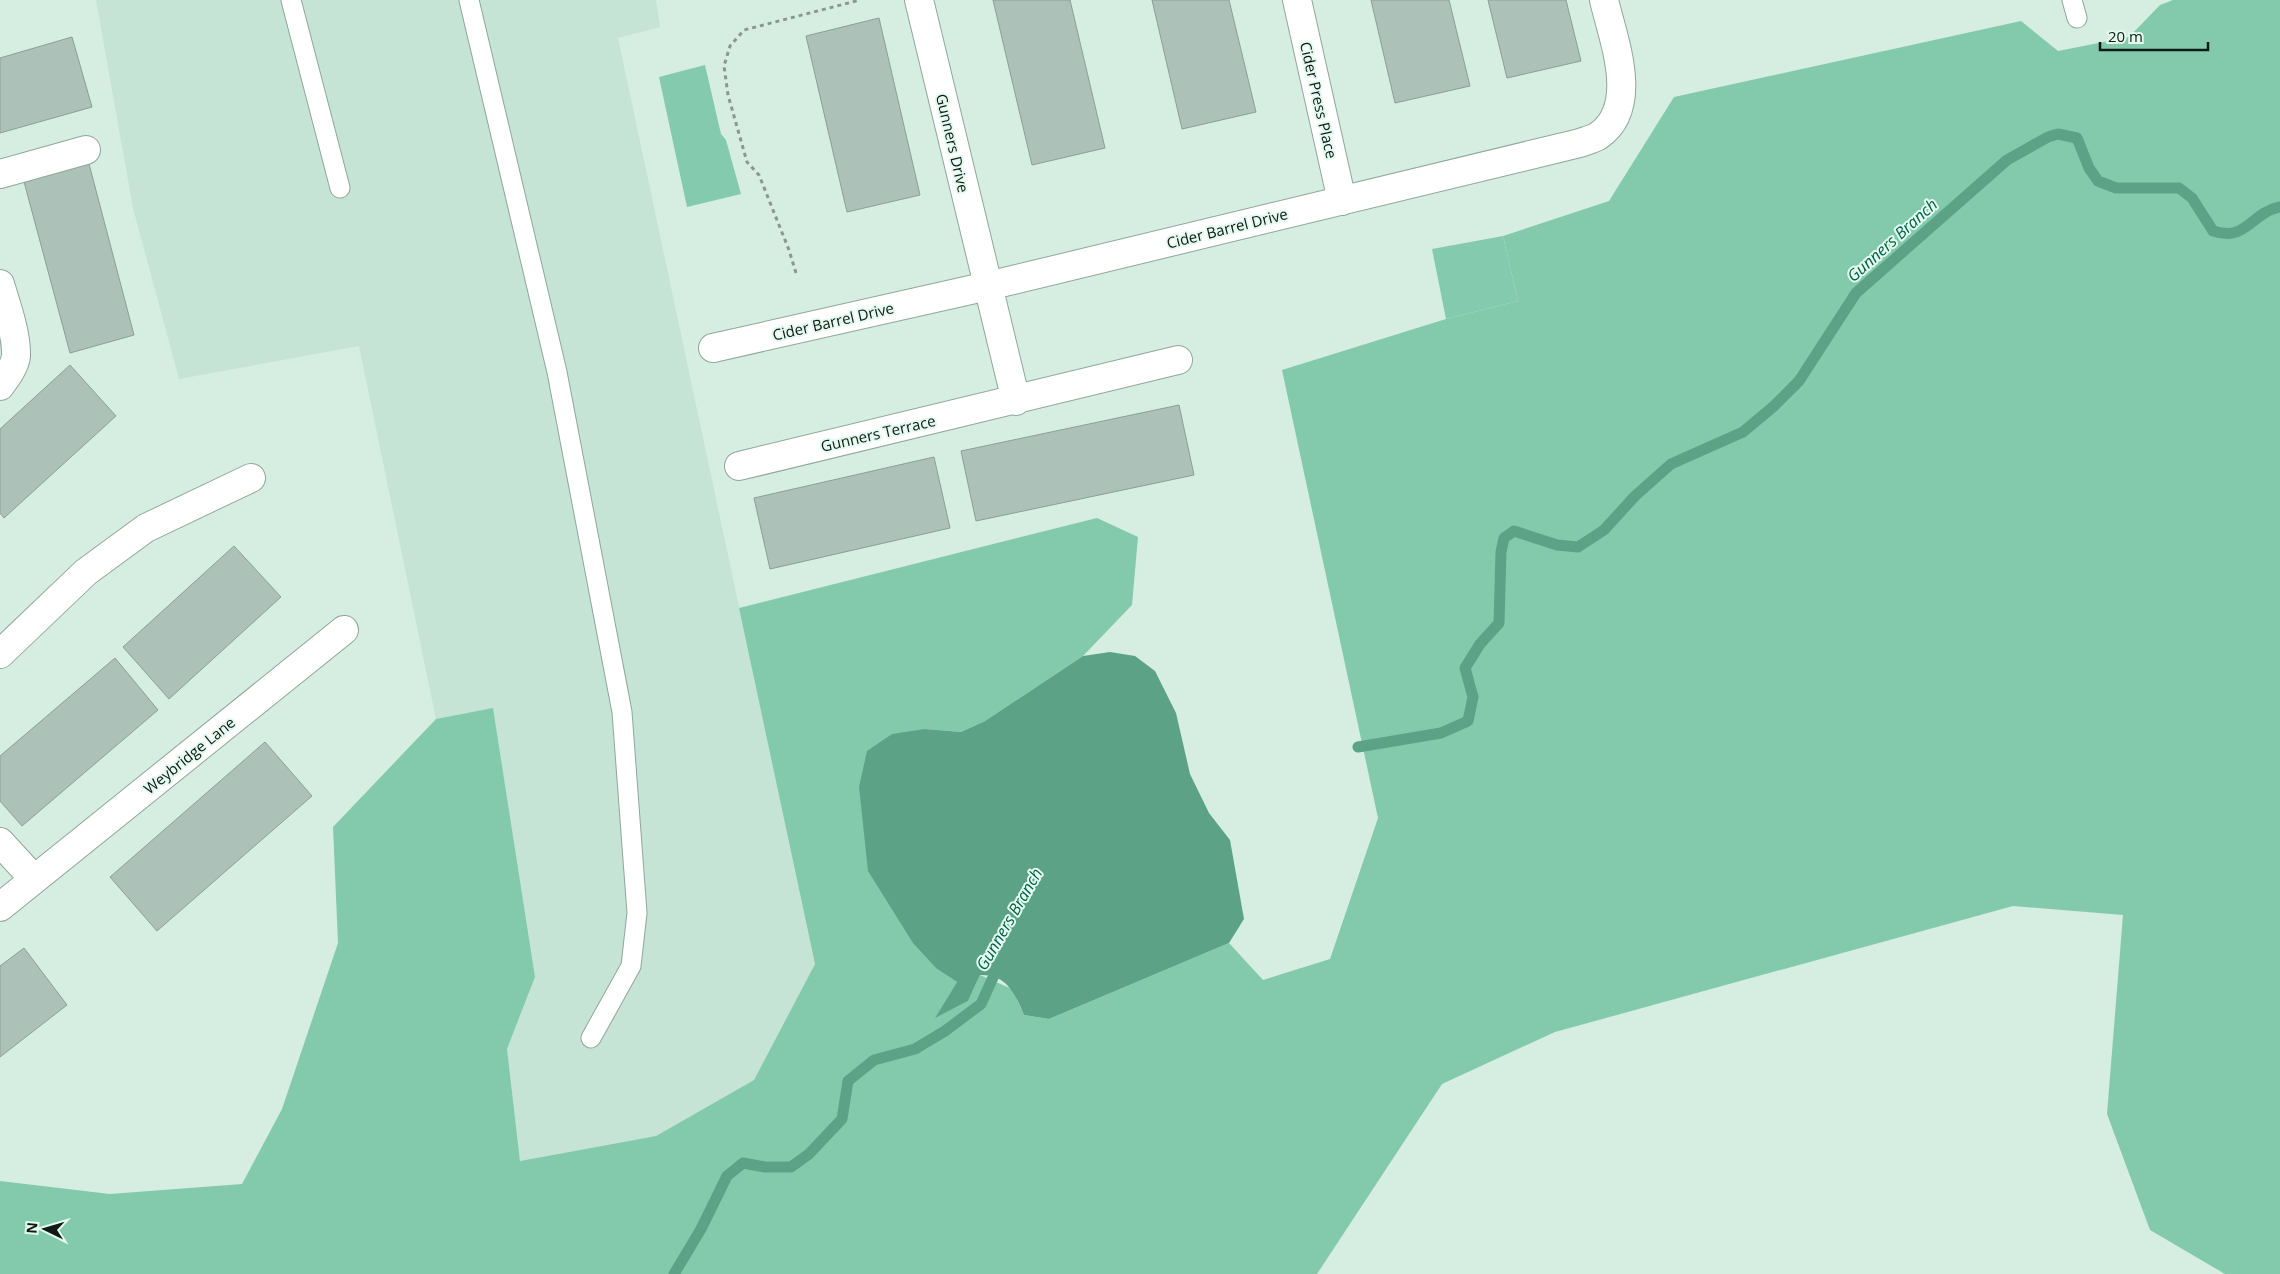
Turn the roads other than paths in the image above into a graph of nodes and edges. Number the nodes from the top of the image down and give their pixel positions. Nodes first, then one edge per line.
1 (291, 0) edge
2 (470, 0) edge
3 (919, 0) edge
4 (1297, 0) edge
5 (1604, 0) edge
6 (2072, 0) edge
7 (2077, 18) dead end
8 (86, 150) dead end
9 (0, 174) edge
10 (340, 188) dead end
11 (1342, 200) junction
12 (0, 284) edge
13 (988, 286) junction
14 (713, 348) dead end
15 (1178, 360) dead end
16 (0, 386) edge
17 (1016, 400) junction
18 (739, 466) dead end
19 (251, 478) dead end
20 (344, 630) dead end
21 (0, 654) edge
22 (0, 842) edge
23 (34, 879) junction
24 (0, 906) edge
25 (591, 1038) dead end

1 - 10 lane
2 - 25 lane
3 - 13 street, Gunners Drive
4 - 11 street, Cider Press Place
5 - 11 street, Cider Barrel Drive
6 - 7 lane
8 - 9 street
11 - 13 street, Cider Barrel Drive
12 - 16 street
13 - 14 street, Cider Barrel Drive
13 - 17 street
15 - 17 street, Gunners Terrace
17 - 18 street, Gunners Terrace
19 - 21 street
20 - 23 street, Weybridge Lane
22 - 23 street
23 - 24 street, Weybridge Lane

